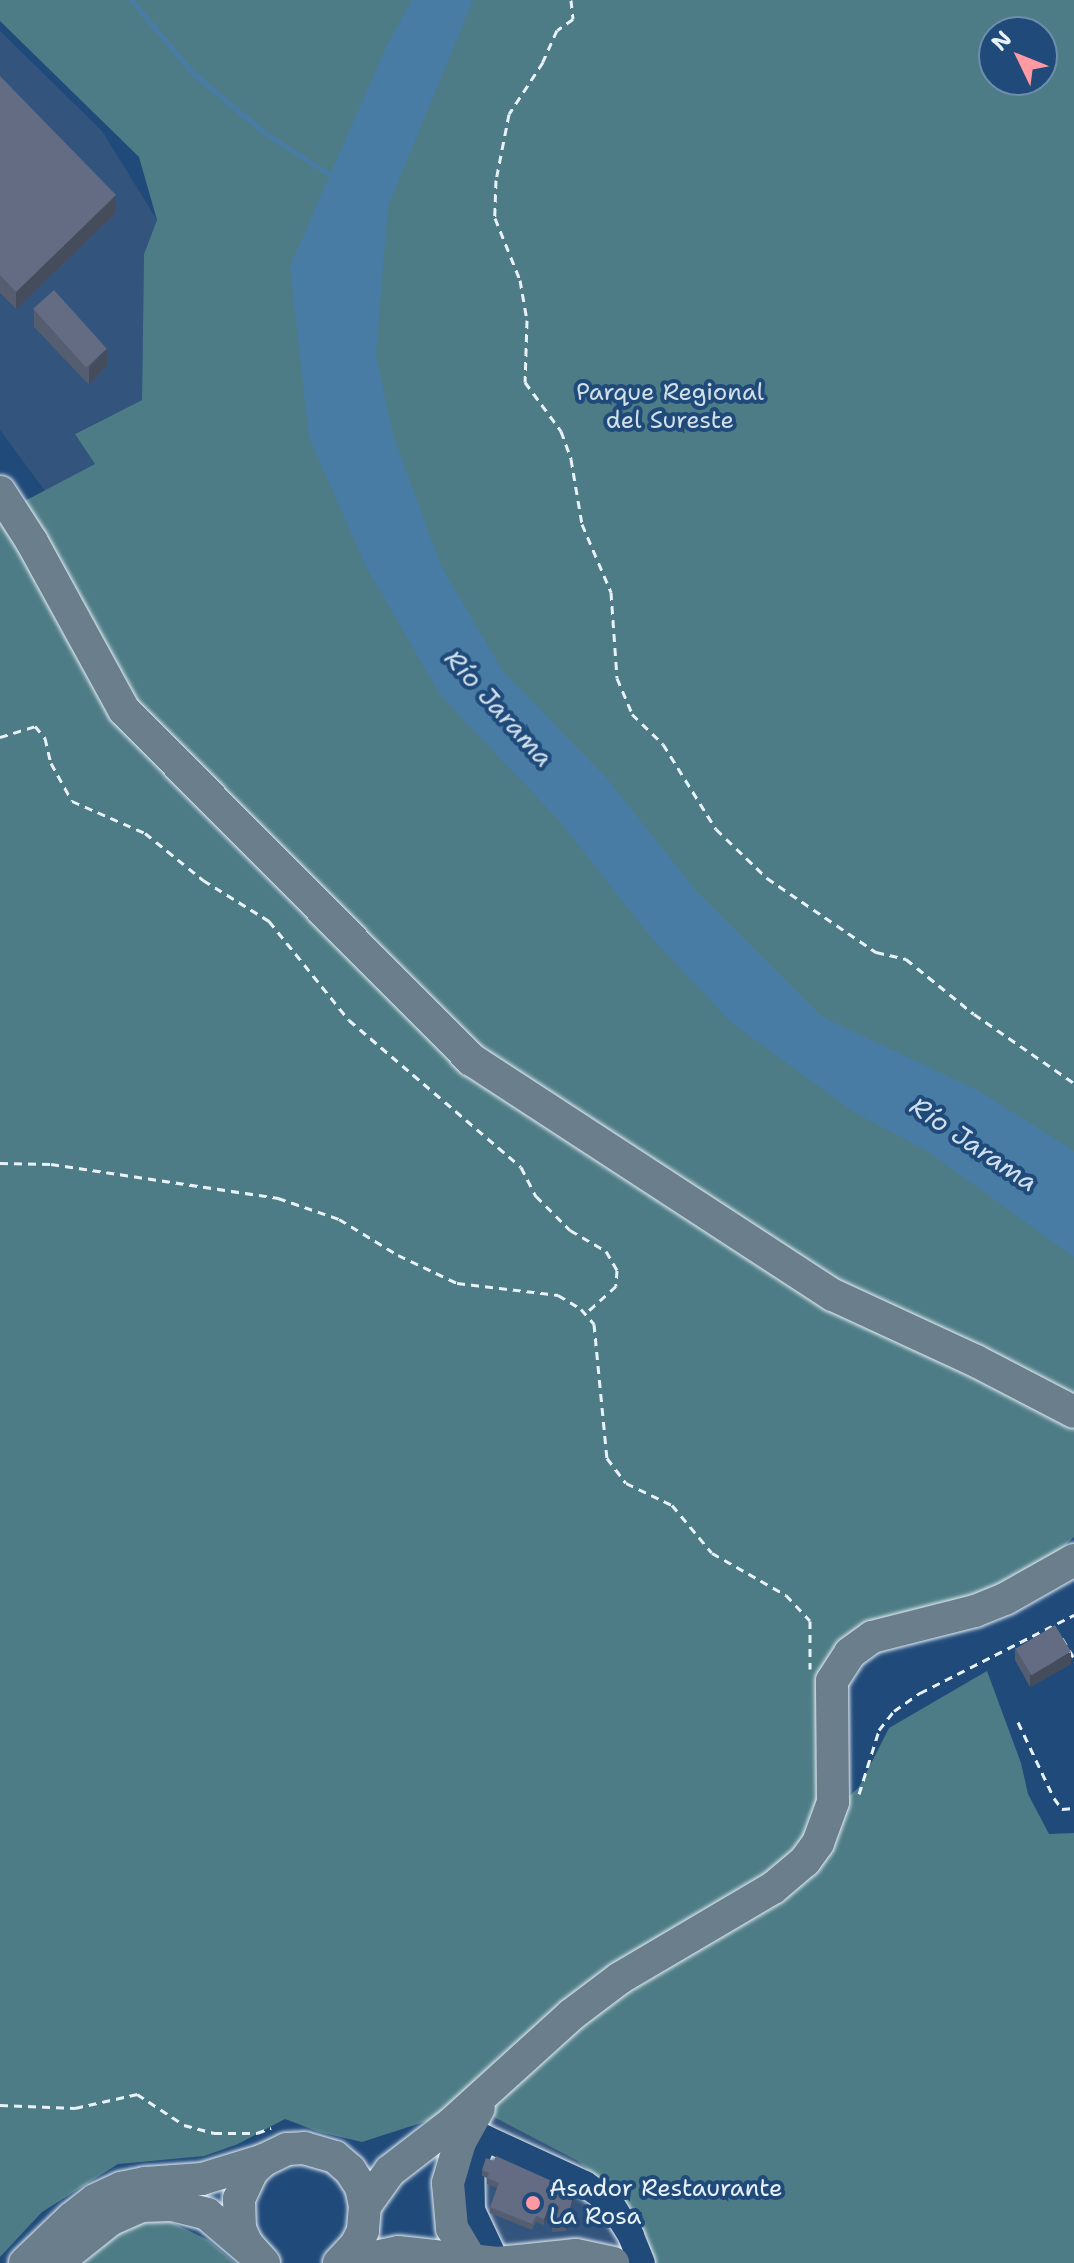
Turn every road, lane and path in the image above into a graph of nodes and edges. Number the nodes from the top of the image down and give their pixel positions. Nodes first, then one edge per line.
1 (571, 0) edge
2 (0, 492) edge
3 (0, 737) edge
4 (1074, 1083) edge
5 (0, 1163) edge
6 (585, 1314) junction
7 (1074, 1412) edge
8 (1074, 1560) edge
9 (1074, 1615) edge
10 (1051, 1626) junction
11 (1072, 1650) edge
12 (1074, 1658) edge
13 (812, 1680) dead end
14 (1018, 1722) dead end
15 (855, 1805) dead end
16 (1074, 1808) edge
17 (500, 2079) junction
18 (0, 2105) edge
19 (431, 2140) junction
20 (276, 2155) junction
21 (335, 2157) junction
22 (178, 2193) junction
23 (366, 2211) junction
24 (431, 2254) junction
25 (261, 2260) edge
26 (25, 2263) edge
27 (56, 2263) edge
28 (339, 2263) edge
29 (346, 2263) edge
30 (473, 2263) edge
31 (497, 2263) edge
32 (613, 2263) edge
33 (642, 2263) edge

1 - 4 path
2 - 7 main road
3 - 6 path
5 - 6 path
6 - 13 path
8 - 17 main road
9 - 10 path
10 - 11 path
10 - 15 path
11 - 12 path
14 - 16 path
17 - 19 main road
17 - 30 main road
18 - 20 path
19 - 21 main road
19 - 23 main road
20 - 21 main road
20 - 22 main road
20 - 25 main road
21 - 23 main road
22 - 25 main road
22 - 26 main road
22 - 27 main road
23 - 24 main road
23 - 28 main road
24 - 29 main road
24 - 30 main road
30 - 31 main road
31 - 32 main road
31 - 33 lane

